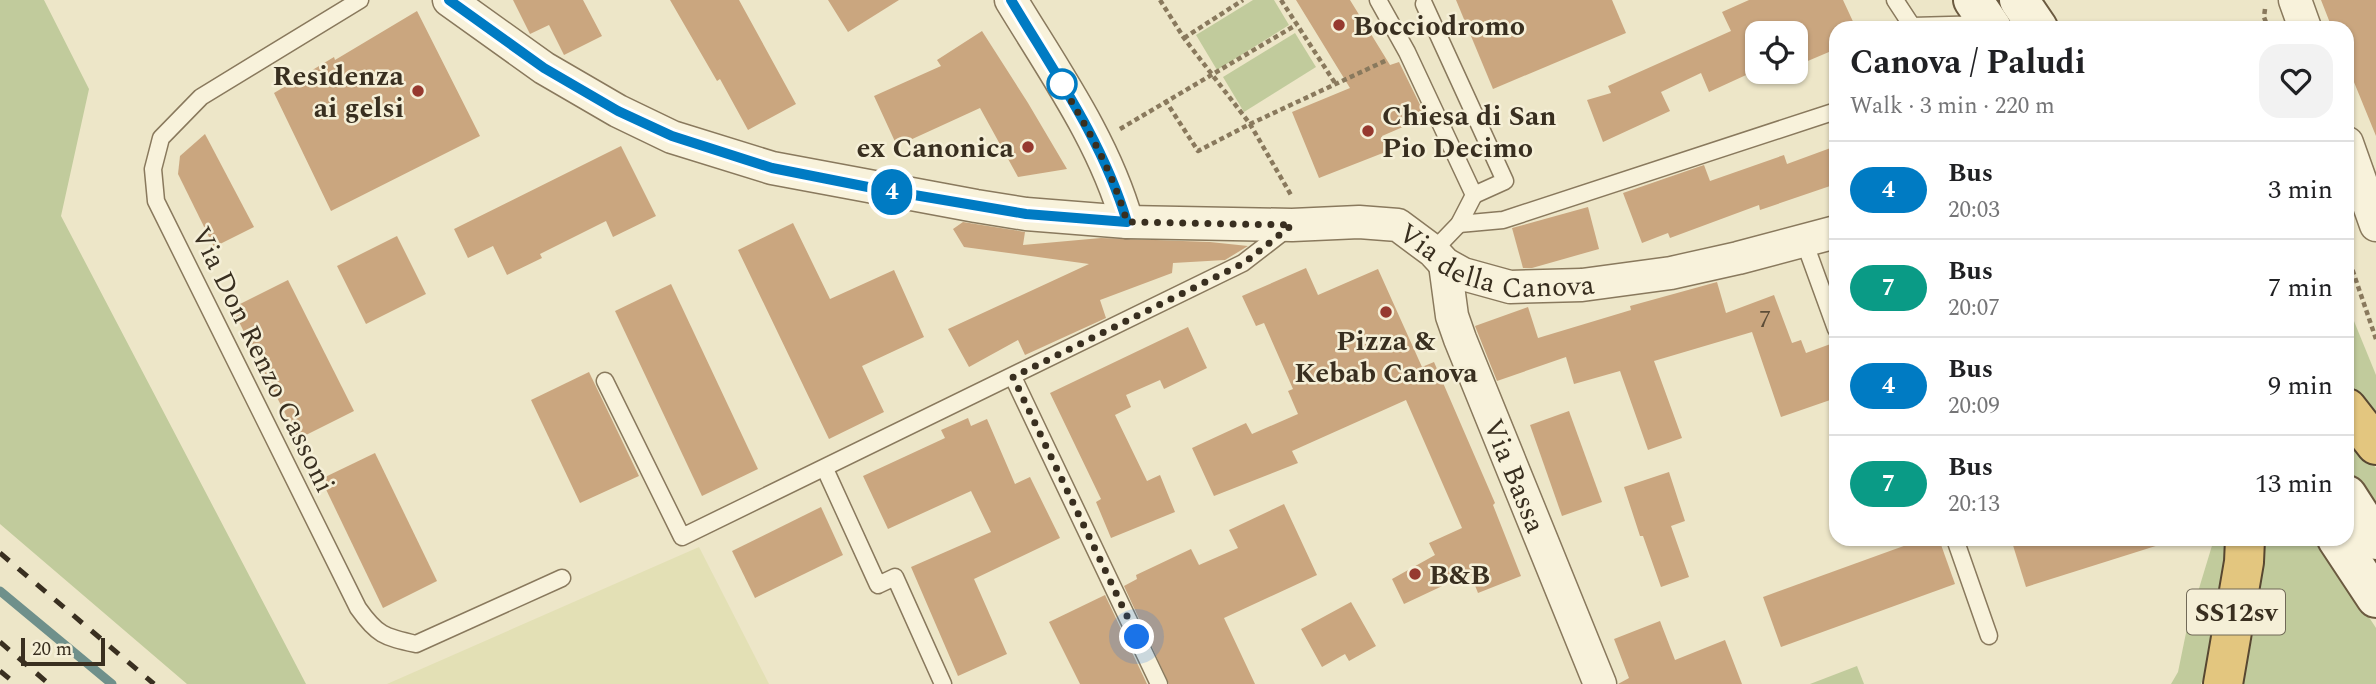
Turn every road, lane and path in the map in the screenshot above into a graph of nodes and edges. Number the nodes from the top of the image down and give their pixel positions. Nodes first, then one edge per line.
1 (360, 0) edge
2 (449, 0) edge
3 (1011, 0) edge
4 (1160, 0) edge
5 (1243, 0) edge
6 (1281, 0) edge
7 (1378, 0) edge
8 (1895, 0) edge
9 (2019, 0) edge
10 (2264, 0) edge
11 (2295, 0) edge
12 (1424, 4) dead end
13 (1985, 17) edge
14 (1909, 21) edge
15 (1953, 21) edge
16 (2033, 21) edge
17 (2265, 21) edge
18 (2302, 21) edge
19 (1296, 25) junction
20 (1184, 38) junction
21 (1407, 52) junction
22 (1212, 76) junction
23 (1335, 83) junction
24 (1166, 101) junction
25 (1829, 113) edge
26 (1250, 124) junction
27 (1115, 133) dead end
28 (2354, 163) edge
29 (1474, 195) junction
30 (1293, 214) junction
31 (1127, 222) junction
32 (1459, 224) junction
33 (2376, 226) edge
34 (1829, 234) edge
35 (1804, 241) junction
36 (1439, 257) junction
37 (2354, 275) edge
38 (1829, 310) edge
39 (2376, 340) edge
40 (1013, 377) junction
41 (605, 380) dead end
42 (2354, 417) edge
43 (2376, 445) edge
44 (825, 469) junction
45 (2354, 506) edge
46 (2376, 540) edge
47 (1957, 546) edge
48 (2245, 546) edge
49 (2342, 546) edge
50 (562, 578) dead end
51 (2376, 598) edge
52 (1989, 636) dead end
53 (943, 684) edge
54 (1160, 684) edge
55 (1600, 684) edge
56 (2223, 684) edge

1 - 50 lane, Via Don Renzo Cassoni
2 - 31 street, Via della Canova
3 - 31 street
4 - 20 path
5 - 20 path
6 - 19 path
7 - 21 lane
8 - 14 lane
9 - 16 main road
10 - 17 path
11 - 18 street
12 - 29 lane
13 - 15 lane
19 - 22 path
19 - 23 path
20 - 22 path
21 - 23 path
21 - 29 lane
22 - 24 path
22 - 26 path
23 - 26 path
24 - 26 path
24 - 27 path
25 - 32 lane
26 - 30 path
28 - 33 street
29 - 32 lane
30 - 31 street, Via della Canova
30 - 36 street, Via della Canova
30 - 40 lane
32 - 36 lane
34 - 35 street, Via della Canova
35 - 36 street, Via della Canova
35 - 38 lane
36 - 55 street, Via Bassa
37 - 39 path
40 - 44 lane
40 - 54 lane
41 - 44 lane
42 - 43 highway
44 - 53 lane
45 - 46 main road
47 - 52 lane
48 - 56 highway, SS12sv
49 - 51 main road

